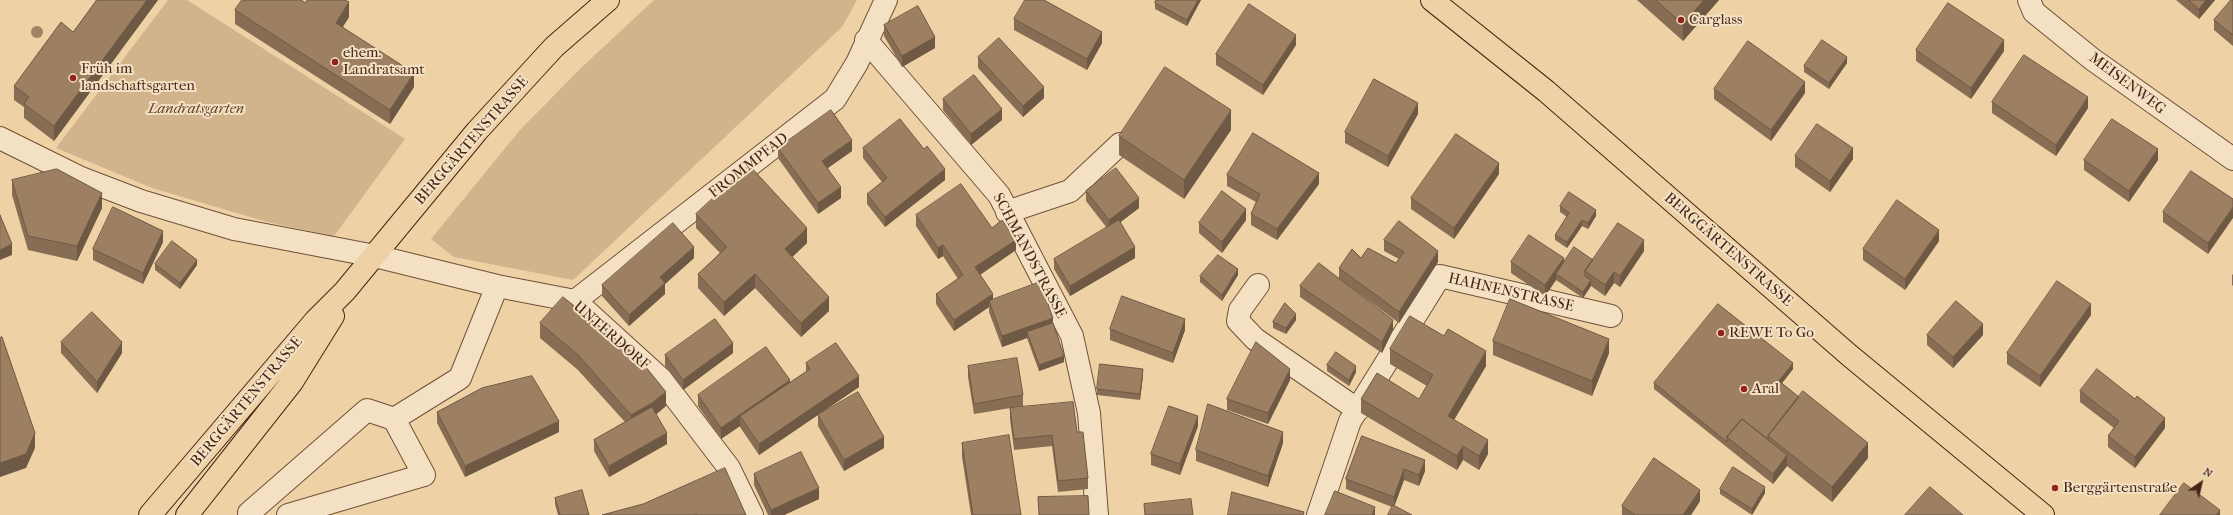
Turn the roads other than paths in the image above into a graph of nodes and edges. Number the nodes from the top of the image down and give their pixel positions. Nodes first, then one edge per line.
1 (608, 0) edge
2 (886, 0) edge
3 (1432, 0) edge
4 (2029, 0) edge
5 (866, 40) junction
6 (0, 138) edge
7 (1120, 144) edge
8 (2233, 159) edge
9 (1008, 212) junction
10 (375, 256) junction
11 (1258, 285) dead end
12 (497, 286) junction
13 (345, 292) junction
14 (575, 301) junction
15 (1611, 316) dead end
16 (1358, 410) junction
17 (394, 419) junction
18 (150, 515) edge
19 (186, 515) edge
20 (251, 515) edge
21 (288, 515) edge
22 (752, 515) edge
23 (1096, 515) edge
24 (1318, 515) edge
25 (2042, 515) edge

1 - 10 main road, BERGGÄRTENSTRASSE
2 - 5 street, FROMMPFAD
3 - 25 main road, BERGGÄRTENSTRASSE
4 - 8 street, MEISENWEG
5 - 9 street, SCHMANDSTRASSE
5 - 14 street, FROMMPFAD
6 - 10 street
7 - 9 street
9 - 23 street, SCHMANDSTRASSE
10 - 12 street, UNTERDORF
10 - 13 main road, BERGGÄRTENSTRASSE
11 - 16 street
12 - 14 street, UNTERDORF
12 - 17 street
13 - 18 main road, BERGGÄRTENSTRASSE
13 - 19 main road, BERGGÄRTENSTRASSE
14 - 22 street, UNTERDORF
15 - 16 street, HAHNENSTRASSE
16 - 24 street, HAHNENSTRASSE
17 - 20 street
17 - 21 street

